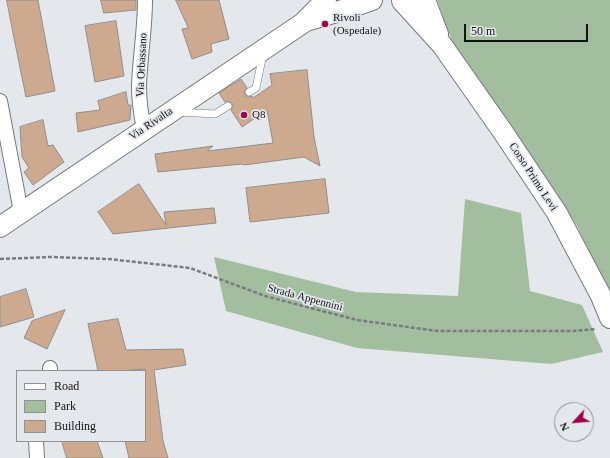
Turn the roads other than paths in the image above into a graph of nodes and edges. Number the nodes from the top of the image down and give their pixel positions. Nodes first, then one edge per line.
1 (145, 0) edge
2 (326, 0) edge
3 (374, 0) edge
4 (403, 0) edge
5 (425, 0) edge
6 (302, 22) junction
7 (442, 45) junction
8 (264, 48) junction
9 (249, 92) dead end
10 (0, 101) edge
11 (228, 106) dead end
12 (170, 112) junction
13 (144, 129) junction
14 (21, 212) junction
15 (0, 227) edge
16 (606, 323) edge
17 (36, 442) edge
18 (37, 458) edge

1 - 13 street, Via Orbassano
2 - 6 street, Via Rivalta
3 - 4 street
3 - 6 street, Via Rivalta
4 - 7 street, Corso Primo Levi
5 - 7 street, Corso Primo Levi
6 - 8 street, Via Rivalta
7 - 16 street, Corso Primo Levi
8 - 9 lane
8 - 12 street, Via Rivalta
10 - 14 street
11 - 12 lane
12 - 13 street, Via Rivalta
13 - 14 street, Via Rivalta
14 - 15 street, Via Rivalta
17 - 18 street

